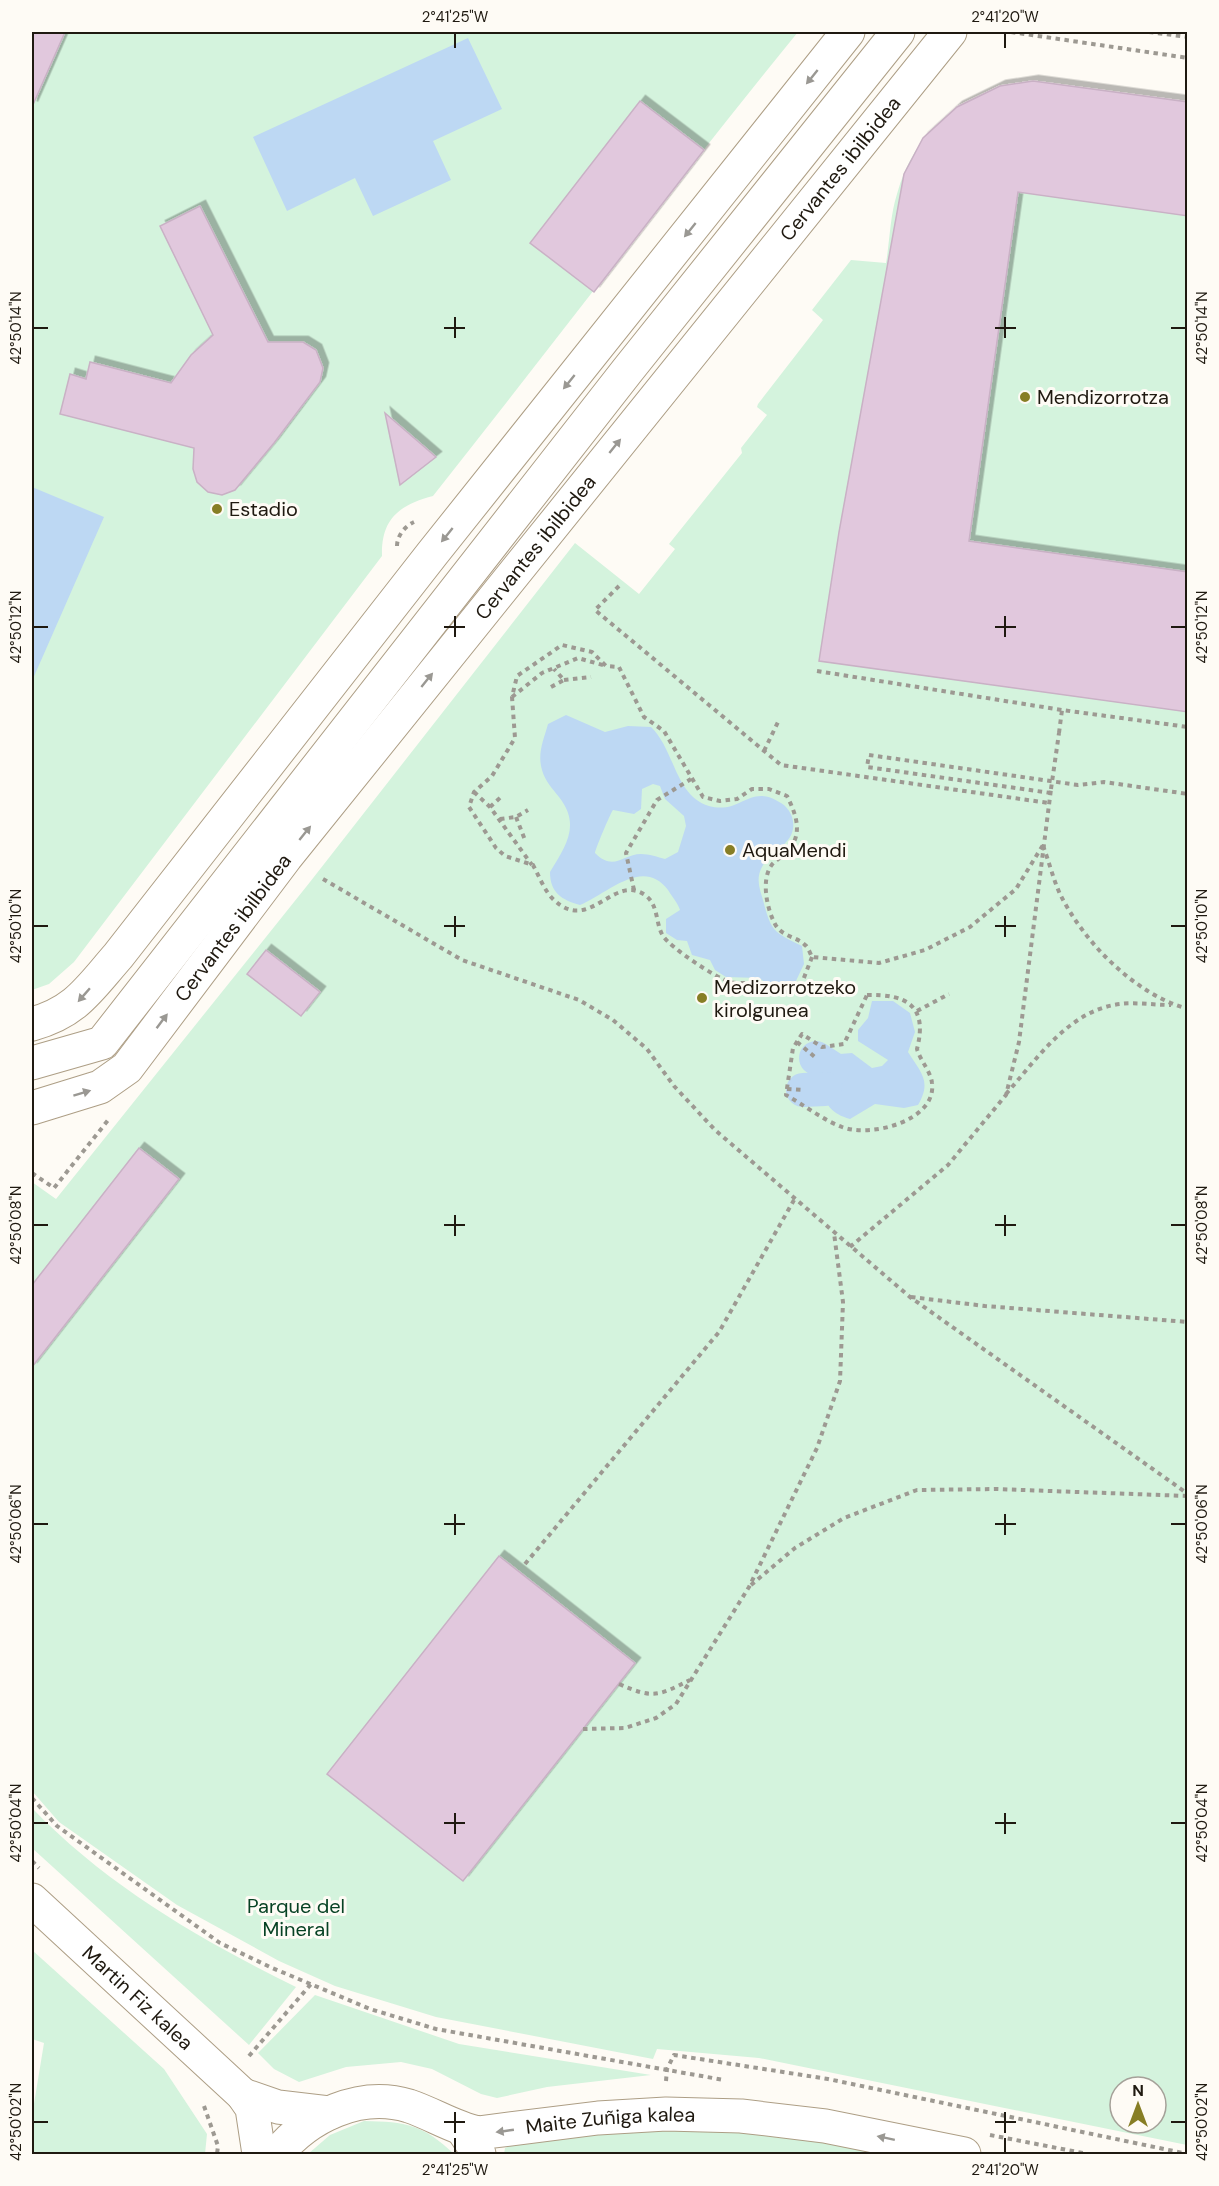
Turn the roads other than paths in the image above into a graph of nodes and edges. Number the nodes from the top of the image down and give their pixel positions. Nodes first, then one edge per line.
1 (848, 32) edge
2 (898, 32) edge
3 (950, 32) edge
4 (35, 1030) edge
5 (32, 1063) edge
6 (32, 1070) edge
7 (41, 1105) edge
8 (36, 1885) edge
9 (249, 2080) junction
10 (329, 2113) junction
11 (471, 2142) edge
12 (259, 2154) edge
13 (278, 2154) edge
14 (964, 2154) edge

1 -> 4 street
2 - 5 street, Cervantes ibilbidea
7 -> 3 street, Cervantes ibilbidea
6 - 7 street
8 - 9 street, Martin Fiz kalea
9 - 10 street, Martin Fiz kalea
9 - 12 street, Martin Fiz kalea
10 - 11 street, Maite Zuñiga kalea
10 - 13 street, Maite Zuñiga kalea
14 -> 11 street, Maite Zuñiga kalea

